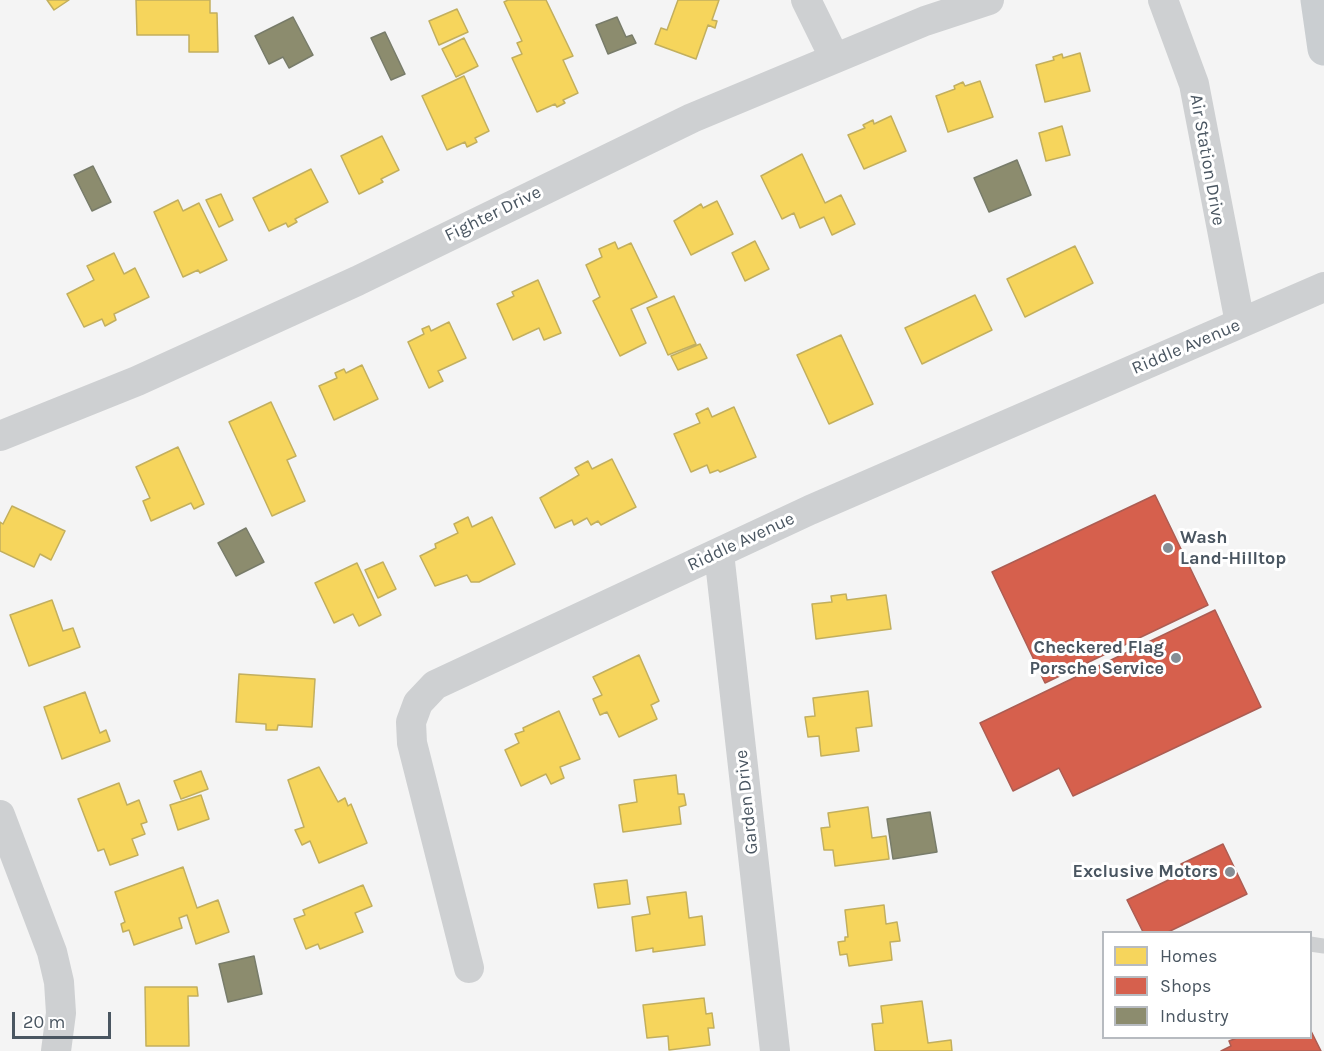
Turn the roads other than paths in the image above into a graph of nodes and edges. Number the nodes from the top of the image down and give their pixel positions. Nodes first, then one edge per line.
1 (806, 0) edge
2 (989, 0) edge
3 (1163, 0) edge
4 (1317, 0) edge
5 (1324, 49) edge
6 (834, 57) junction
7 (1324, 287) edge
8 (1240, 323) junction
9 (0, 436) edge
10 (719, 553) junction
11 (0, 815) edge
12 (469, 968) dead end
13 (56, 1051) edge
14 (775, 1051) edge

1 - 6 street
2 - 6 street, Fighter Drive
3 - 8 street, Air Station Drive
4 - 5 main road
6 - 9 street, Fighter Drive
7 - 8 street, Riddle Avenue
8 - 10 street, Riddle Avenue
10 - 12 street, Riddle Avenue
10 - 14 street, Garden Drive
11 - 13 street

